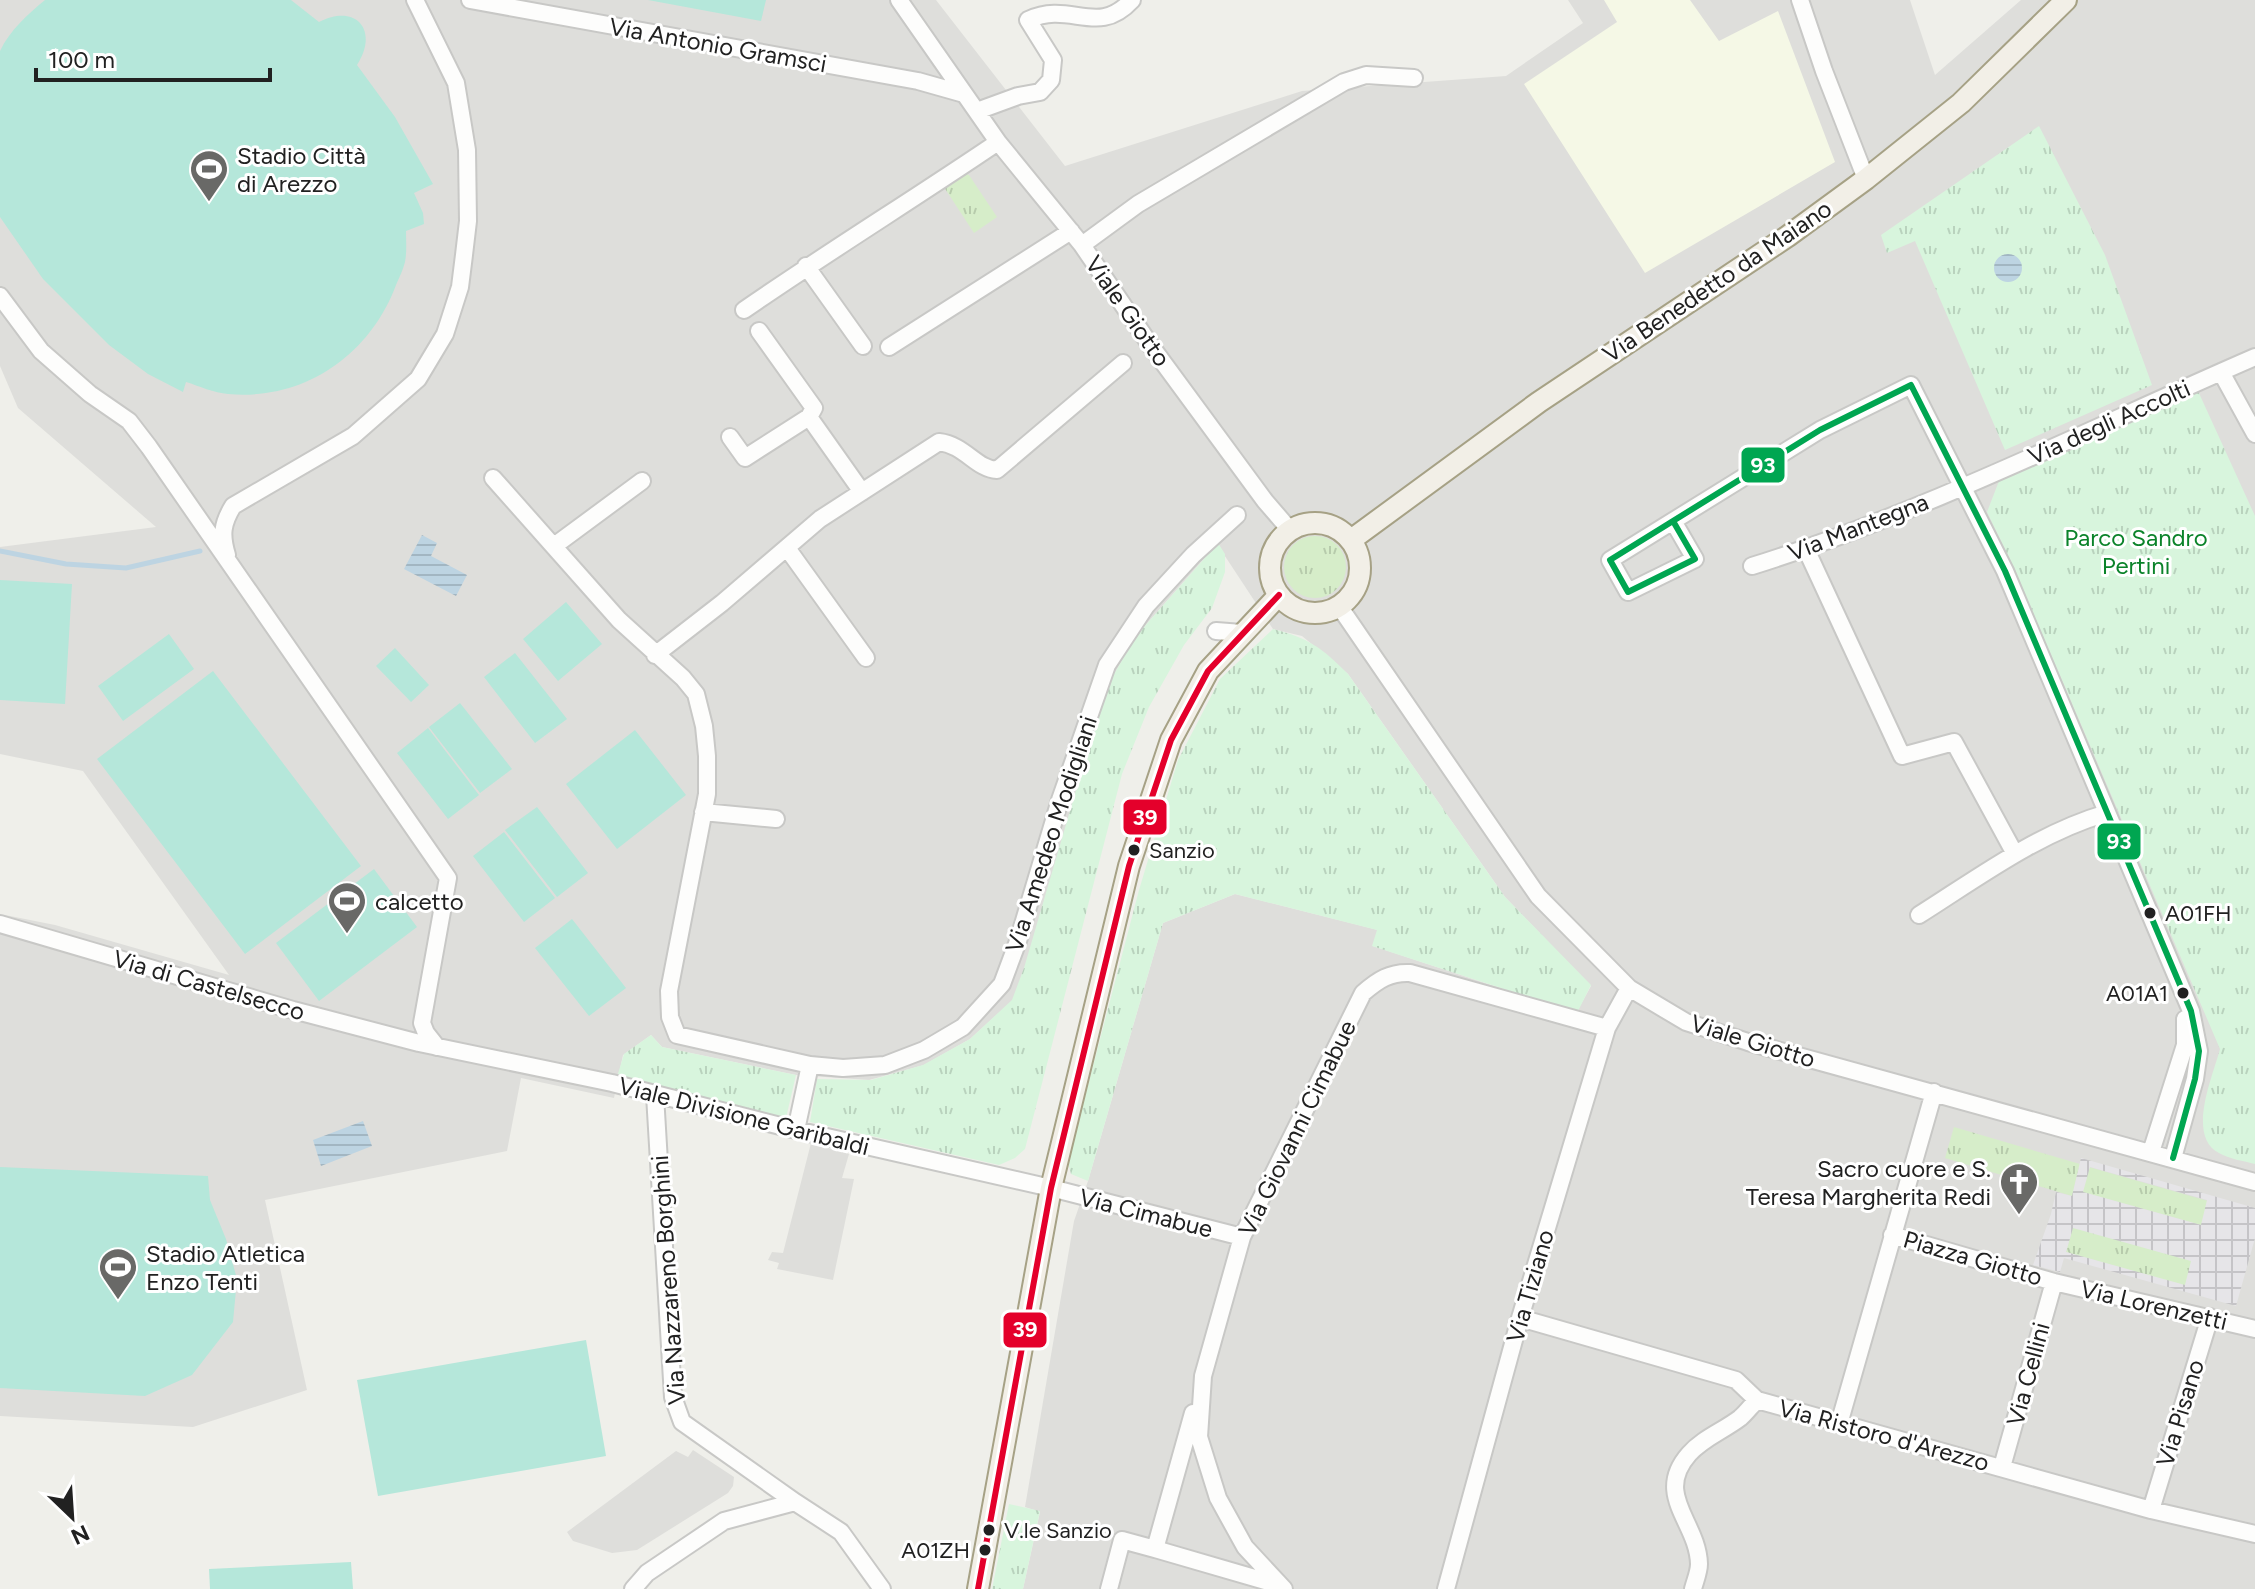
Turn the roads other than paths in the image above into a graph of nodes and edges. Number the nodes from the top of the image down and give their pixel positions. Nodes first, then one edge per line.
1 (415, 0) edge
2 (470, 0) edge
3 (899, 0) edge
4 (1132, 0) edge
5 (1800, 0) edge
6 (2066, 0) edge
7 (1414, 78) dead end
8 (964, 94) junction
9 (977, 111) junction
10 (998, 142) junction
11 (1866, 179) junction
12 (1071, 231) junction
13 (1082, 245) junction
14 (806, 266) junction
15 (0, 296) edge
16 (744, 310) dead end
17 (759, 331) dead end
18 (863, 346) dead end
19 (889, 347) dead end
20 (2255, 357) edge
21 (1123, 363) dead end
22 (2221, 372) junction
23 (809, 417) junction
24 (2255, 434) edge
25 (730, 437) dead end
26 (493, 478) dead end
27 (642, 481) dead end
28 (1963, 487) junction
29 (862, 492) junction
30 (1237, 515) dead end
31 (1673, 521) junction
32 (1290, 530) junction
33 (1351, 540) junction
34 (554, 546) junction
35 (787, 548) junction
36 (1806, 549) junction
37 (1752, 566) dead end
38 (231, 568) junction
39 (1279, 595) junction
40 (1339, 606) junction
41 (1216, 631) dead end
42 (1242, 633) junction
43 (655, 655) junction
44 (866, 658) dead end
45 (703, 812) junction
46 (2107, 813) junction
47 (776, 819) dead end
48 (2015, 854) junction
49 (1919, 915) dead end
50 (0, 924) edge
51 (2171, 967) junction
52 (1629, 988) junction
53 (422, 1023) junction
54 (1607, 1028) junction
55 (391, 1036) junction
56 (419, 1043) joint
57 (437, 1047) junction
58 (810, 1065) junction
59 (1934, 1092) junction
60 (655, 1095) junction
61 (796, 1130) junction
62 (2151, 1152) junction
63 (2173, 1158) junction
64 (2255, 1182) edge
65 (1051, 1188) junction
66 (1892, 1235) junction
67 (1242, 1237) junction
68 (2054, 1282) junction
69 (2210, 1317) junction
70 (1520, 1318) junction
71 (2255, 1329) edge
72 (1203, 1376) junction
73 (1757, 1400) junction
74 (1839, 1424) junction
75 (2002, 1467) junction
76 (795, 1502) junction
77 (2151, 1510) junction
78 (2255, 1534) edge
79 (1155, 1549) junction
80 (1282, 1587) edge
81 (633, 1589) edge
82 (882, 1589) edge
83 (978, 1589) edge
84 (1109, 1589) edge
85 (1446, 1589) edge
86 (1693, 1589) edge

1 - 38 street
2 - 8 street, Via Antonio Gramsci
3 - 8 street, Viale Giotto
4 - 9 street
5 - 11 street
6 - 11 main road, Via Benedetto da Maiano
7 - 13 street
8 - 9 street, Viale Giotto
9 - 10 street, Viale Giotto
10 - 12 street, Viale Giotto
10 - 14 street
11 - 33 main road, Via Benedetto da Maiano
12 - 13 street, Viale Giotto
12 - 19 street
13 - 32 street, Viale Giotto
14 - 16 street
14 - 18 street
15 - 38 street
17 - 23 street
20 - 22 street, Via degli Accolti
21 - 29 street
22 - 24 street
22 - 28 street, Via degli Accolti
23 - 25 street
23 - 29 street
26 - 34 street
27 - 34 street
28 - 31 street
28 - 36 street, Via Mantegna
28 - 46 street
29 - 35 street
30 - 58 street, Via Amedeo Modigliani
31 - 31 street
32 - 33 main road
32 - 39 main road
33 - 40 main road
34 - 43 street
35 - 43 street
35 - 44 street
36 - 37 street, Via Mantegna
36 - 48 street
38 - 53 street
39 - 40 main road
39 - 42 main road
40 - 52 street, Viale Giotto
41 - 42 street
42 - 65 main road
43 - 45 street
45 - 47 street
45 - 58 street, Via Amedeo Modigliani
46 - 48 street
46 - 51 street
48 - 49 street
50 - 55 street, Via di Castelsecco
51 - 62 street
51 - 63 street
52 - 54 street, Via Tiziano
52 - 59 street, Viale Giotto
53 - 55 street
53 - 57 street
54 - 67 street, Via Giovanni Cimabue
54 - 70 street, Via Tiziano
55 - 56 street, Via di Castelsecco
56 - 57 street, Viale Divisione Garibaldi
57 - 60 street, Viale Divisione Garibaldi
58 - 61 street
59 - 62 street, Viale Giotto
59 - 66 street
60 - 61 street, Viale Divisione Garibaldi
60 - 76 street, Via Nazzareno Borghini
61 - 65 street, Viale Divisione Garibaldi
62 - 63 street, Viale Giotto
63 - 64 street, Viale Giotto
65 - 67 street, Via Cimabue
65 - 83 main road
66 - 68 street, Piazza Giotto
66 - 74 street
67 - 72 street, Via Giovanni Cimabue
68 - 69 street, Via Lorenzetti
68 - 75 street, Via Cellini
69 - 71 street, Via Lorenzetti
69 - 77 street, Via Pisano
70 - 73 street, Via Ristoro d'Arezzo
70 - 85 street, Via Tiziano
72 - 79 street
72 - 80 street, Via Giovanni Cimabue
73 - 74 street, Via Ristoro d'Arezzo
73 - 86 street
74 - 75 street, Via Ristoro d'Arezzo
75 - 77 street, Via Ristoro d'Arezzo
76 - 81 street
76 - 82 street, Via Nazzareno Borghini
77 - 78 street, Via Ristoro d'Arezzo
79 - 80 street
79 - 84 street

